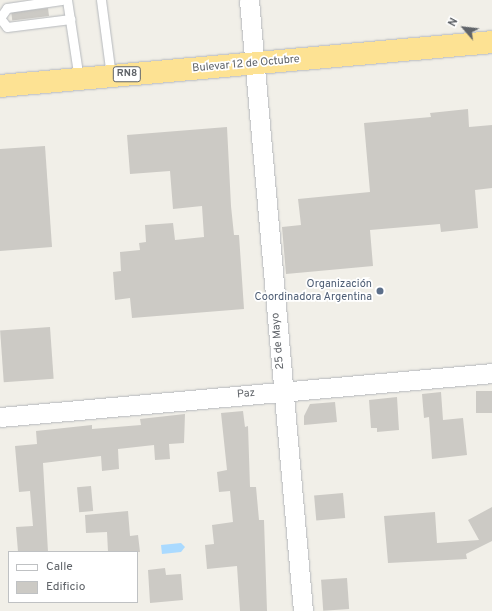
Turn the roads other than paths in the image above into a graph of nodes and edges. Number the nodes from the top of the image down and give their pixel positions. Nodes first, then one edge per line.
1 (61, 0) edge
2 (67, 0) edge
3 (101, 0) edge
4 (249, 0) edge
5 (0, 18) edge
6 (70, 19) junction
7 (492, 42) edge
8 (255, 63) junction
9 (111, 76) junction
10 (79, 79) junction
11 (0, 86) edge
12 (492, 372) edge
13 (283, 390) junction
14 (0, 417) edge
15 (303, 611) edge

1 - 5 lane
2 - 6 lane
3 - 9 lane
4 - 8 street, 25 de Mayo
5 - 6 lane
6 - 10 lane
7 - 8 highway, Bulevar 12 de Octubre / RN8
8 - 9 highway, Bulevar 12 de Octubre / RN8
8 - 13 street, 25 de Mayo
9 - 10 highway, Bulevar 12 de Octubre / RN8
10 - 11 highway, Bulevar 12 de Octubre / RN8
12 - 13 street, Paz
13 - 14 street, Paz
13 - 15 street, 25 de Mayo

